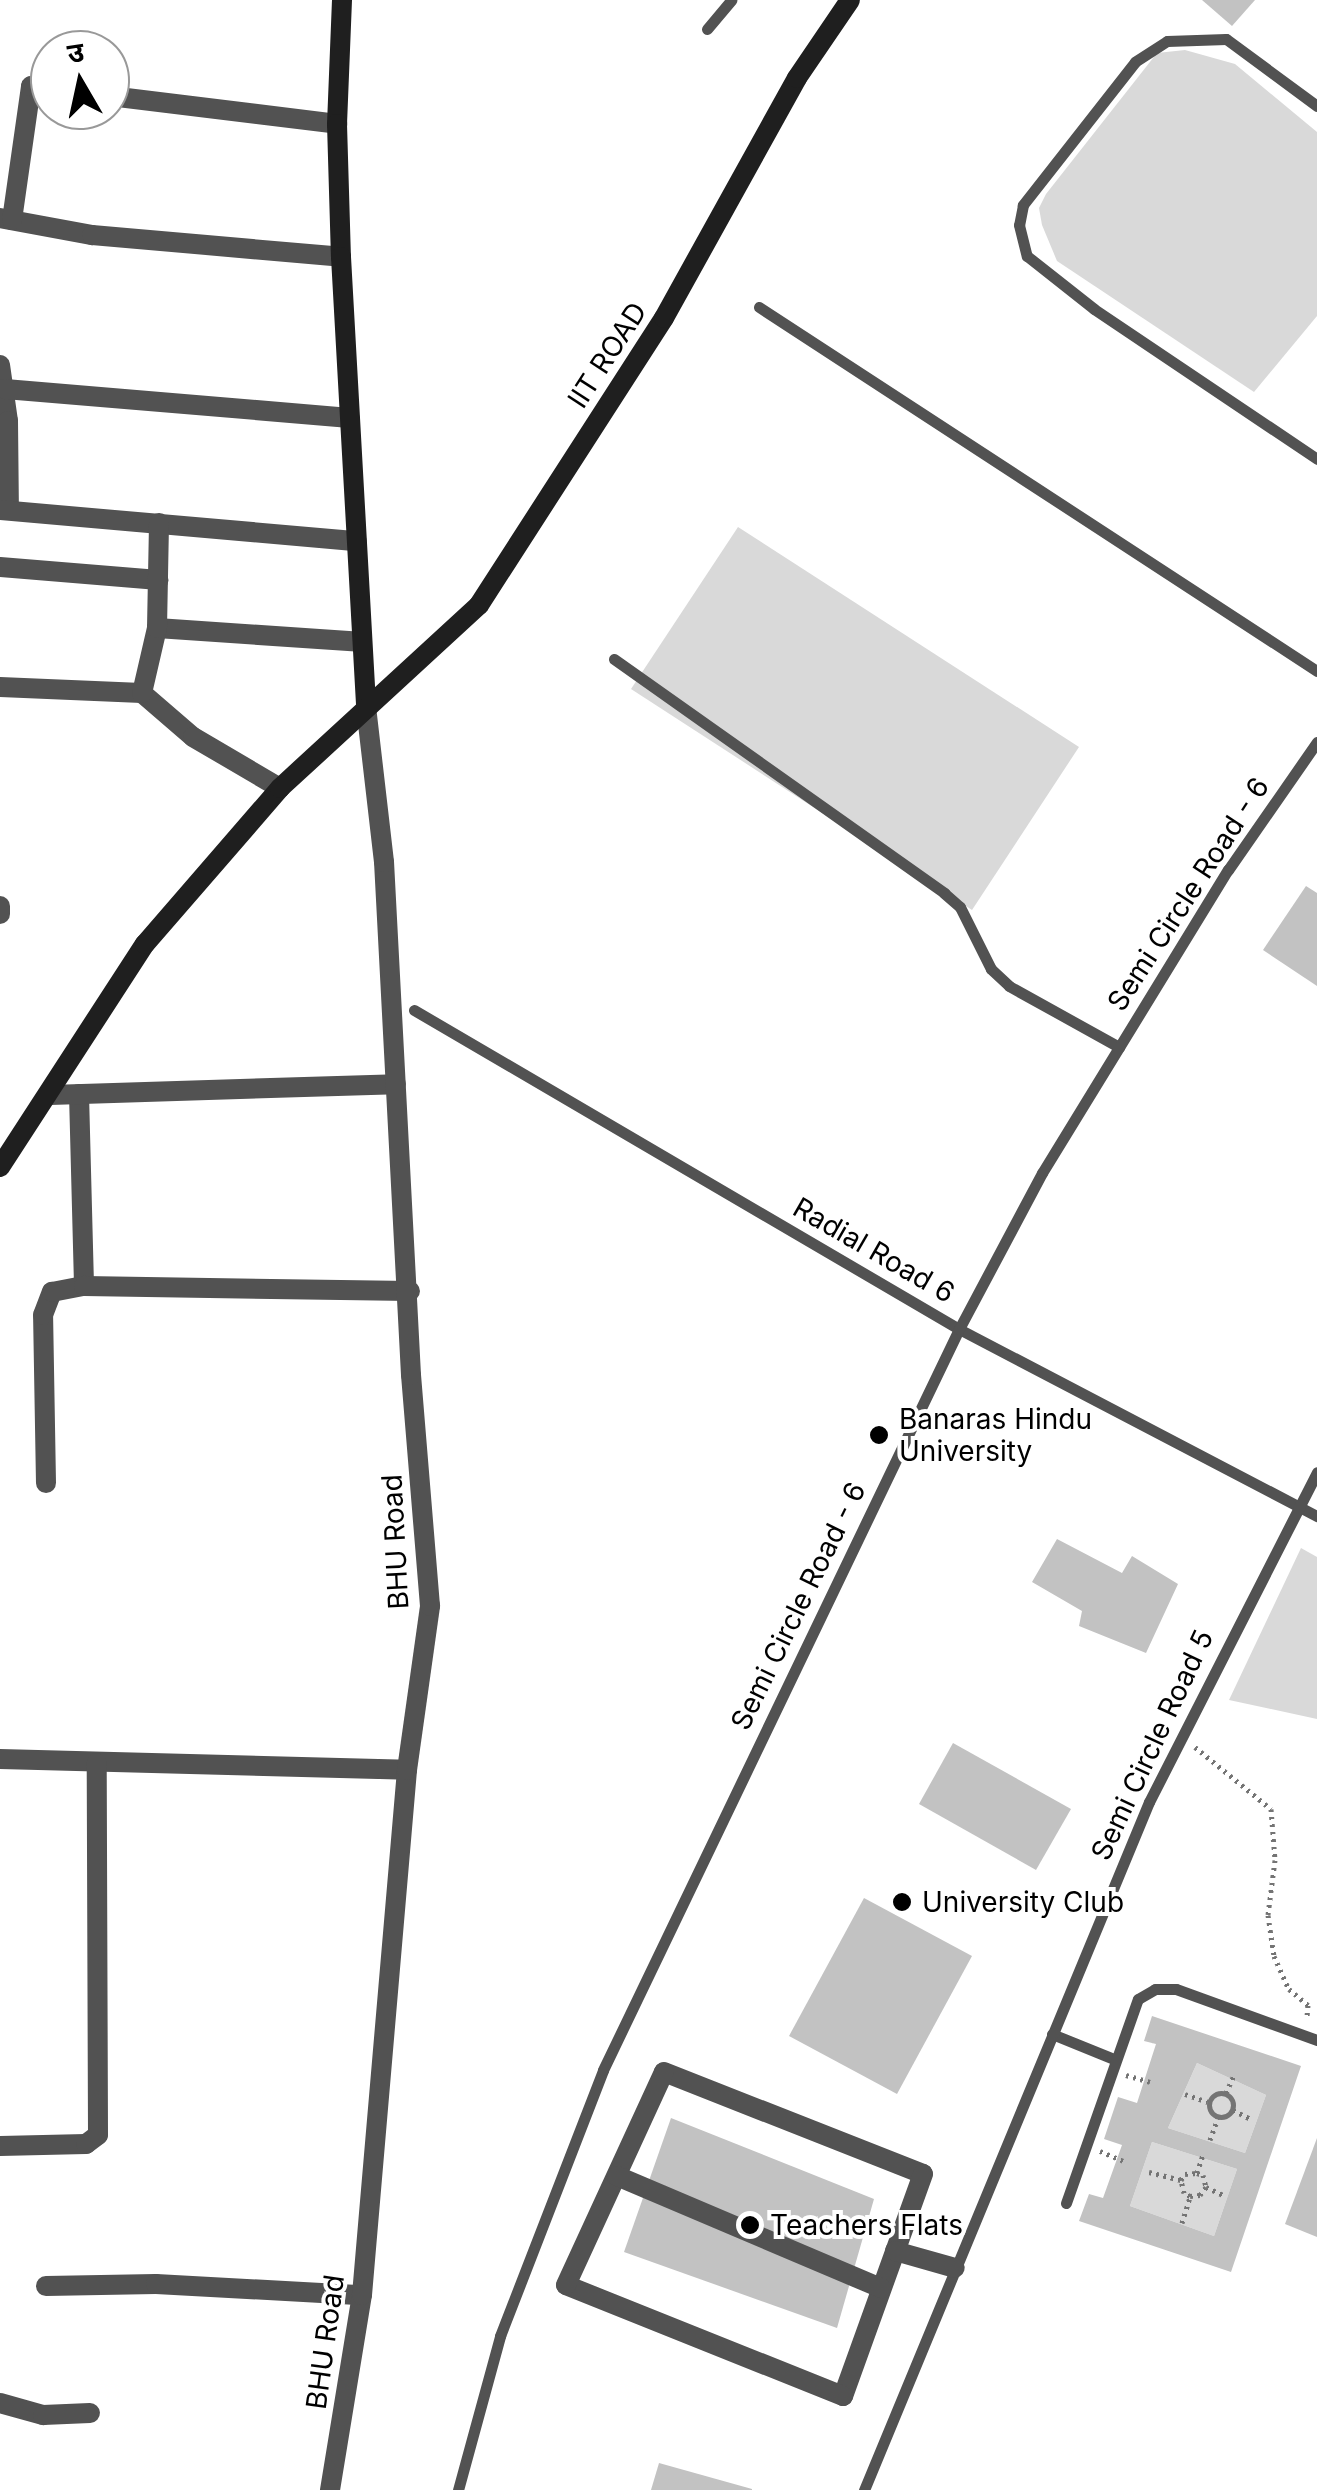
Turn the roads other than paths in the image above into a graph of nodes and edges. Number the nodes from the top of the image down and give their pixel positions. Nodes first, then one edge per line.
1 (342, 0) edge
2 (731, 0) edge
3 (850, 0) edge
4 (706, 29) dead end
5 (30, 96) edge
6 (130, 98) edge
7 (1317, 106) edge
8 (337, 124) junction
9 (6, 219) edge
10 (341, 256) junction
11 (758, 307) dead end
12 (0, 365) edge
13 (4, 389) junction
14 (350, 418) junction
15 (1317, 460) edge
16 (4, 510) edge
17 (159, 523) junction
18 (357, 541) junction
19 (0, 567) edge
20 (158, 580) junction
21 (157, 628) junction
22 (360, 642) junction
23 (614, 659) dead end
24 (1317, 671) edge
25 (0, 687) edge
26 (142, 693) junction
27 (366, 707) junction
28 (1317, 742) edge
29 (280, 788) junction
30 (0, 906) edge
31 (0, 914) edge
32 (414, 1010) dead end
33 (1119, 1047) junction
34 (396, 1084) junction
35 (79, 1094) junction
36 (50, 1095) junction
37 (0, 1167) edge
38 (84, 1286) junction
39 (410, 1291) junction
40 (959, 1329) junction
41 (1317, 1472) edge
42 (46, 1482) dead end
43 (1297, 1506) junction
44 (1317, 1516) edge
45 (0, 1759) edge
46 (97, 1764) junction
47 (407, 1770) junction
48 (1052, 2034) junction
49 (1311, 2039) edge
50 (1114, 2058) junction
51 (0, 2146) edge
52 (616, 2176) junction
53 (1066, 2203) dead end
54 (895, 2250) junction
55 (955, 2268) junction
56 (46, 2286) dead end
57 (881, 2288) junction
58 (362, 2296) junction
59 (0, 2404) edge
60 (90, 2413) dead end
61 (330, 2490) edge
62 (458, 2490) edge
63 (864, 2490) edge

1 - 8 street
2 - 4 lane
3 - 27 street, IIT ROAD
5 - 9 street
6 - 8 street
7 - 15 lane
8 - 10 street
9 - 10 street
10 - 14 street
11 - 24 lane
12 - 13 street
13 - 14 street
13 - 16 street
14 - 18 street
16 - 17 street
17 - 18 street
17 - 20 street
18 - 22 street
19 - 20 street
20 - 21 street
21 - 22 street
21 - 26 street
22 - 27 street
23 - 33 lane
25 - 26 street
26 - 29 street
27 - 29 street, IIT ROAD
27 - 34 street, BHU Road
28 - 33 lane, Semi Circle Road - 6
29 - 36 street, IIT ROAD
30 - 31 street
32 - 40 lane, Radial Road 6
33 - 40 lane, Semi Circle Road - 6
34 - 35 street
34 - 39 street, BHU Road
35 - 36 street
35 - 38 street
36 - 37 street, IIT ROAD
38 - 39 street
38 - 42 street
39 - 47 street, BHU Road
40 - 43 lane, Radial Road 6
40 - 62 lane, Semi Circle Road - 6
41 - 43 lane, Semi Circle Road 5
43 - 44 lane, Radial Road 6
43 - 48 lane, Semi Circle Road 5
45 - 46 street
46 - 47 street
46 - 51 street
47 - 58 street, BHU Road
48 - 50 lane
48 - 55 lane, Semi Circle Road 5
49 - 50 lane
50 - 53 lane
52 - 54 street
52 - 57 street
52 - 57 street
54 - 55 street
54 - 57 street
55 - 63 lane, Semi Circle Road 5
56 - 58 street
58 - 61 street, BHU Road
59 - 60 street

